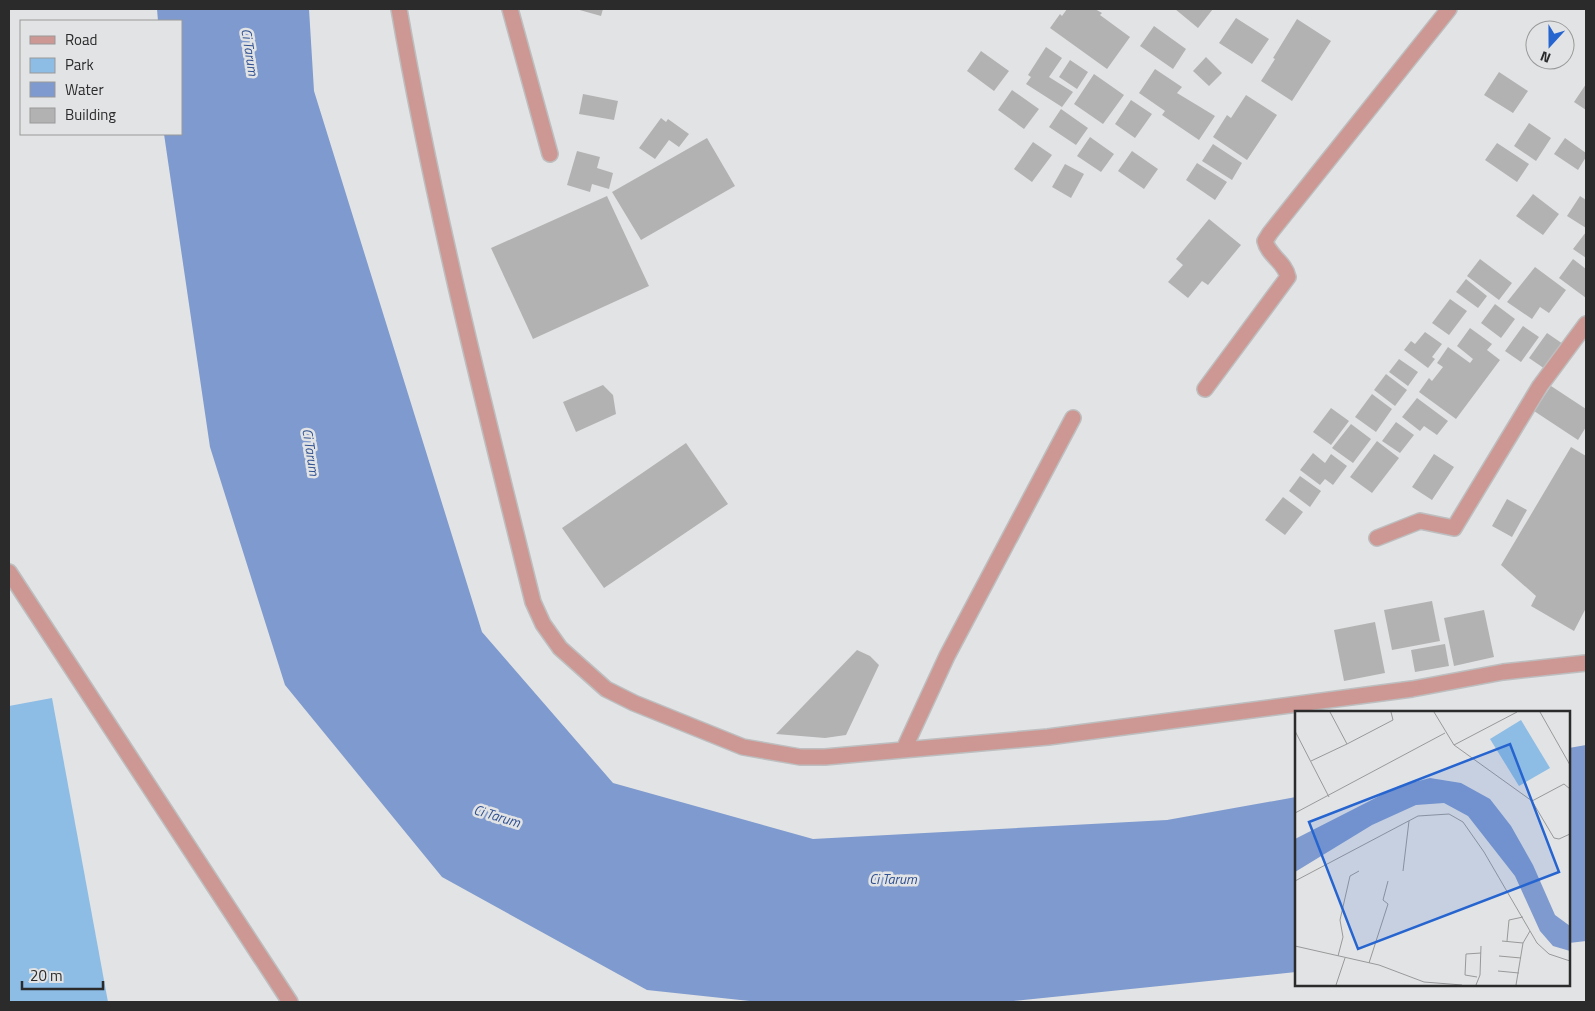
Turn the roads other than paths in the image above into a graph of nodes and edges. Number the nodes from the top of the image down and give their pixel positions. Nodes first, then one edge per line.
1 (399, 9) edge
2 (510, 9) edge
3 (1449, 9) edge
4 (550, 154) dead end
5 (1586, 324) edge
6 (1205, 390) dead end
7 (1073, 418) dead end
8 (1377, 538) dead end
9 (9, 572) edge
10 (1586, 663) edge
11 (904, 750) junction
12 (290, 1002) edge

1 - 11 street
2 - 4 street
3 - 6 street
5 - 8 street
7 - 11 street
9 - 12 street
10 - 11 street

